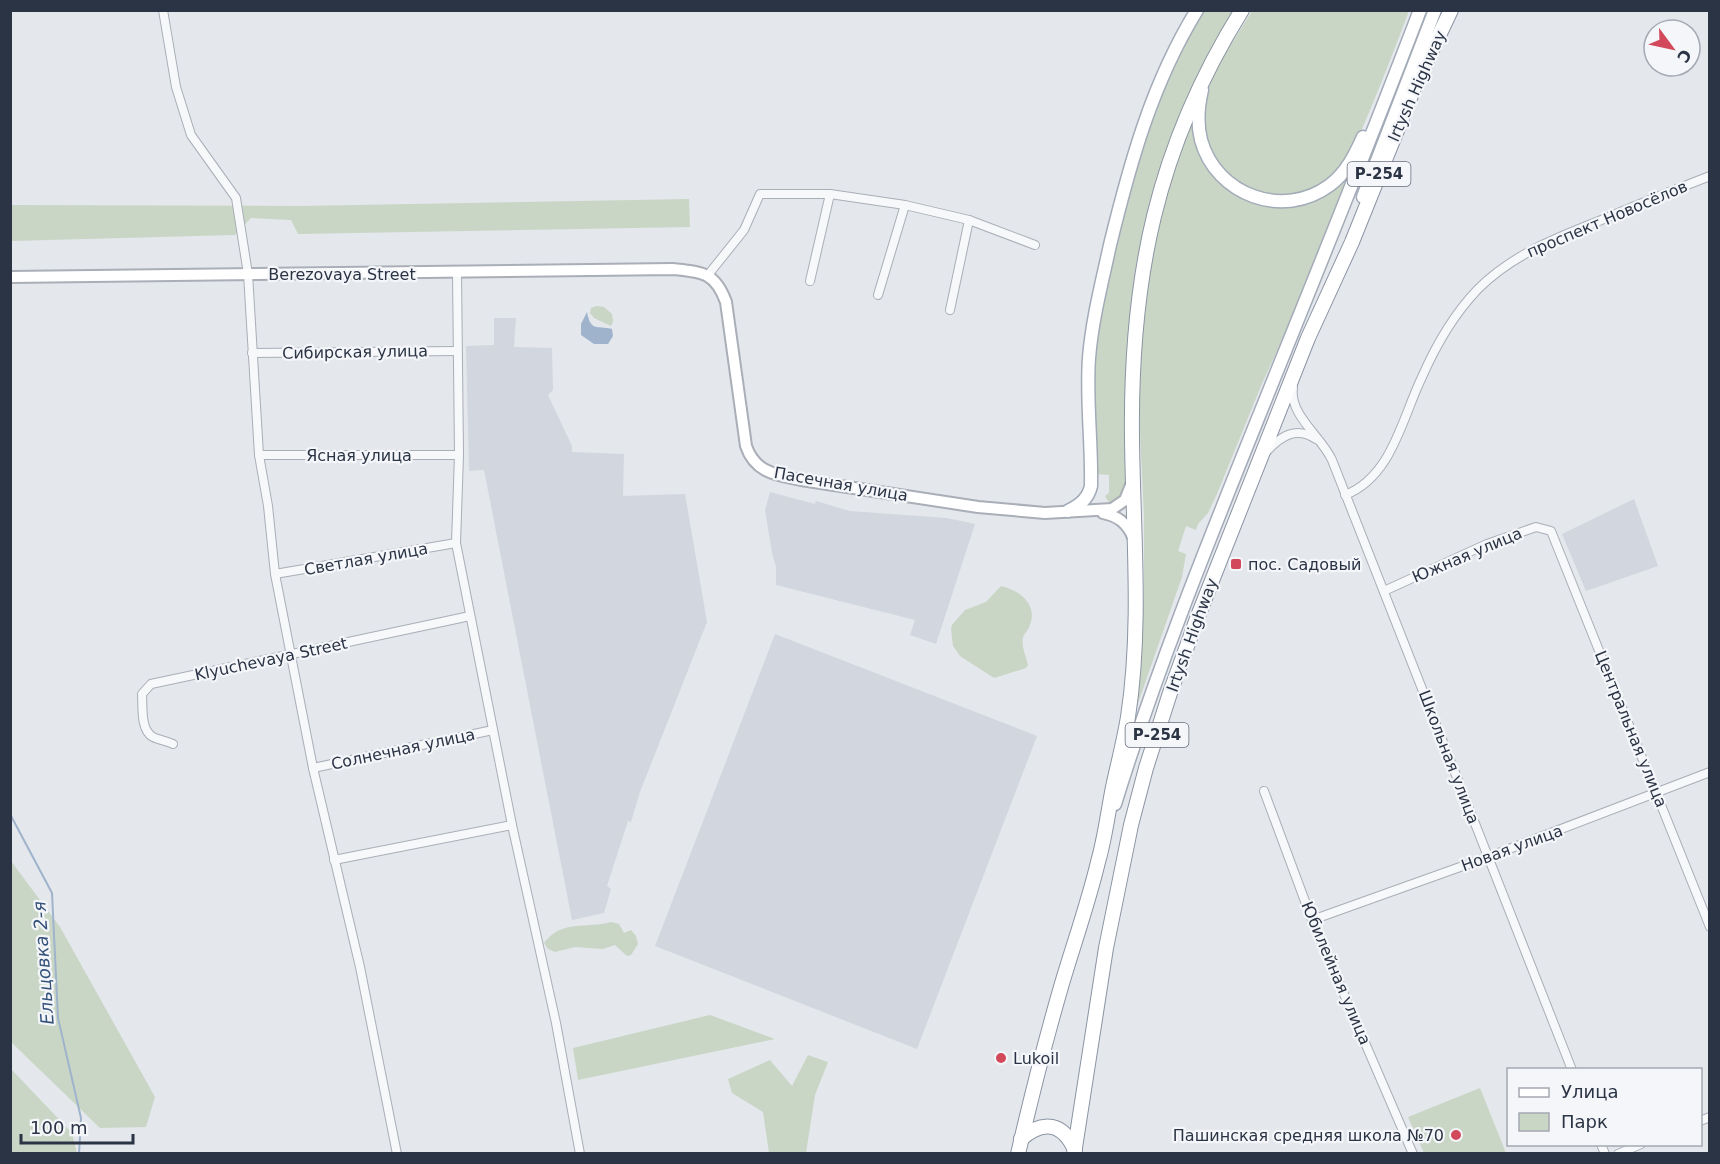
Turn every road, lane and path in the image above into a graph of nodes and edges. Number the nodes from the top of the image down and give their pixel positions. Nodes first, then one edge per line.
1 (163, 10) edge
2 (1197, 10) edge
3 (1242, 10) edge
4 (1414, 10) edge
5 (1420, 10) edge
6 (1435, 10) edge
7 (1451, 10) edge
8 (1207, 70) junction
9 (1710, 176) edge
10 (830, 194) junction
11 (905, 205) junction
12 (969, 220) junction
13 (1035, 245) dead end
14 (457, 273) junction
15 (248, 274) junction
16 (708, 275) junction
17 (10, 277) edge
18 (810, 281) dead end
19 (878, 295) dead end
20 (950, 310) dead end
21 (1308, 338) junction
22 (458, 351) junction
23 (252, 353) junction
24 (1295, 370) junction
25 (1132, 393) junction
26 (1324, 445) junction
27 (260, 455) junction
28 (459, 455) junction
29 (1262, 457) junction
30 (1345, 495) junction
31 (1068, 511) junction
32 (1091, 511) junction
33 (1551, 531) joint
34 (456, 543) junction
35 (1136, 546) junction
36 (275, 574) junction
37 (1384, 591) junction
38 (470, 616) junction
39 (291, 654) junction
40 (493, 730) junction
41 (173, 744) dead end
42 (313, 768) junction
43 (1710, 772) edge
44 (1264, 790) dead end
45 (1657, 793) junction
46 (512, 825) junction
47 (1488, 857) junction
48 (334, 860) junction
49 (1098, 862) junction
50 (1312, 920) junction
51 (1710, 927) edge
52 (1571, 1068) edge
53 (1022, 1139) junction
54 (1636, 1146) edge
55 (1075, 1152) edge
56 (397, 1154) edge
57 (580, 1154) edge
58 (1018, 1154) edge
59 (1413, 1154) edge
60 (1618, 1154) edge

1 - 15 street
2 - 31 main road
3 - 8 highway, Р-254
4 - 8 main road
5 - 49 main road
6 - 21 main road
7 - 21 highway, Irtysh Highway / Р-254
8 - 25 highway, Р-254
9 - 30 street, проспект Новосёлов
10 - 11 street
10 - 16 street
10 - 18 street
11 - 12 street
11 - 19 street
12 - 13 street
12 - 20 street
14 - 15 main road, Berezovaya Street
14 - 16 main road, Berezovaya Street
14 - 22 street
15 - 17 main road, Berezovaya Street
15 - 23 street
16 - 31 main road, Пасечная улица
21 - 24 highway, Irtysh Highway / Р-254
22 - 23 street, Сибирская улица
22 - 28 street
23 - 27 street
24 - 26 street, Школьная улица
24 - 29 highway, Irtysh Highway / Р-254
25 - 32 main road
25 - 35 highway, Р-254
26 - 29 street
26 - 30 street, Школьная улица
27 - 28 street, Ясная улица
27 - 36 street
28 - 34 street
29 - 55 highway, Irtysh Highway / Р-254
30 - 37 street, Школьная улица
31 - 32 main road, Пасечная улица
32 - 35 main road
33 - 37 street, Южная улица
33 - 45 street, Центральная улица
34 - 36 street, Светлая улица
34 - 38 street
35 - 49 highway, Р-254
36 - 39 street
37 - 47 street, Школьная улица
38 - 39 street, Klyuchevaya Street
38 - 40 street
39 - 41 street, Klyuchevaya Street
39 - 42 street
40 - 42 street, Солнечная улица
40 - 46 street
42 - 48 street
43 - 45 street, Новая улица
44 - 50 street, Юбилейная улица
45 - 47 street, Новая улица
45 - 51 street, Центральная улица
46 - 48 street
46 - 57 street
47 - 50 street, Новая улица
47 - 52 street, Школьная улица
48 - 56 street
49 - 53 highway, Р-254
50 - 59 street, Юбилейная улица
53 - 55 highway
53 - 58 highway, Р-254
54 - 60 street

